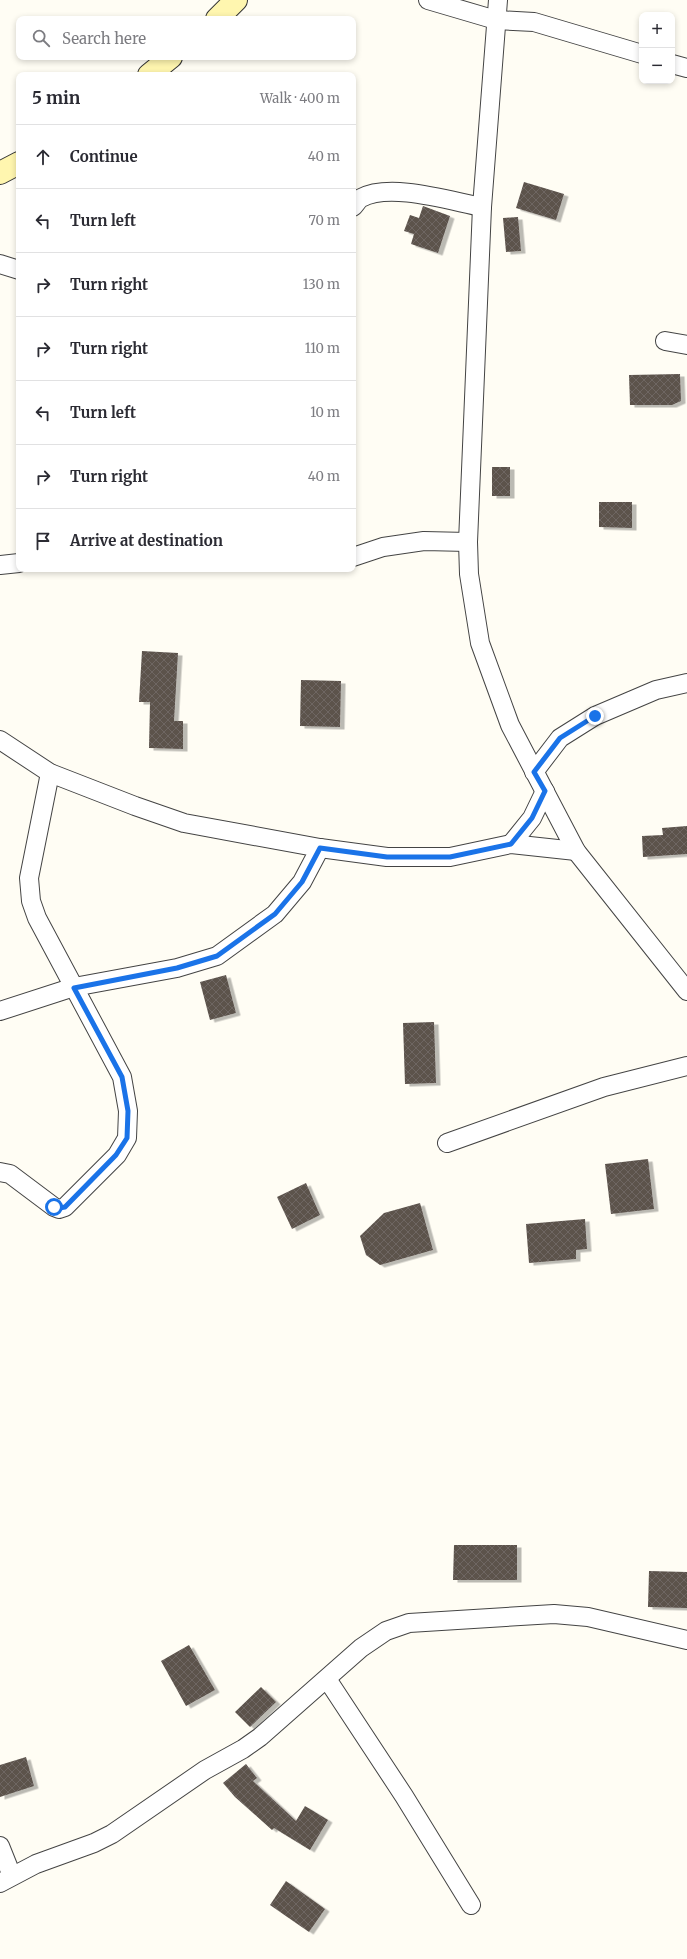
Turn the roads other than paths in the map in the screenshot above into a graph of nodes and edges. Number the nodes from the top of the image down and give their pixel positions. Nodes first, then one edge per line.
1 (236, 0) edge
2 (428, 0) edge
3 (498, 0) edge
4 (220, 16) edge
5 (496, 20) junction
6 (639, 53) edge
7 (167, 60) edge
8 (675, 65) edge
9 (687, 68) edge
10 (153, 72) edge
11 (16, 165) edge
12 (0, 173) edge
13 (356, 204) edge
14 (482, 207) junction
15 (0, 264) edge
16 (16, 269) edge
17 (665, 341) dead end
18 (687, 345) edge
19 (468, 542) junction
20 (356, 556) edge
21 (16, 563) edge
22 (0, 565) edge
23 (687, 683) edge
24 (0, 740) edge
25 (534, 772) junction
26 (50, 773) junction
27 (545, 791) junction
28 (511, 844) junction
29 (320, 848) junction
30 (576, 852) junction
31 (74, 988) junction
32 (687, 991) edge
33 (0, 1011) edge
34 (687, 1066) edge
35 (447, 1143) dead end
36 (0, 1172) edge
37 (687, 1640) edge
38 (326, 1679) junction
39 (0, 1846) edge
40 (6, 1880) edge
41 (471, 1905) dead end

1 - 4 street
2 - 5 street
3 - 5 street
5 - 6 street
5 - 14 street
7 - 10 street
8 - 9 street
11 - 12 street
13 - 14 street
14 - 19 street
15 - 16 street
17 - 18 street
19 - 20 street
19 - 25 street
21 - 22 street
23 - 25 street
24 - 26 street
25 - 27 street
26 - 29 street
26 - 31 street
27 - 28 street
27 - 30 street
28 - 29 street
28 - 30 street
29 - 31 street
30 - 32 street
31 - 33 street
31 - 36 street
34 - 35 street
37 - 38 street
38 - 40 street
38 - 41 street
39 - 40 street

